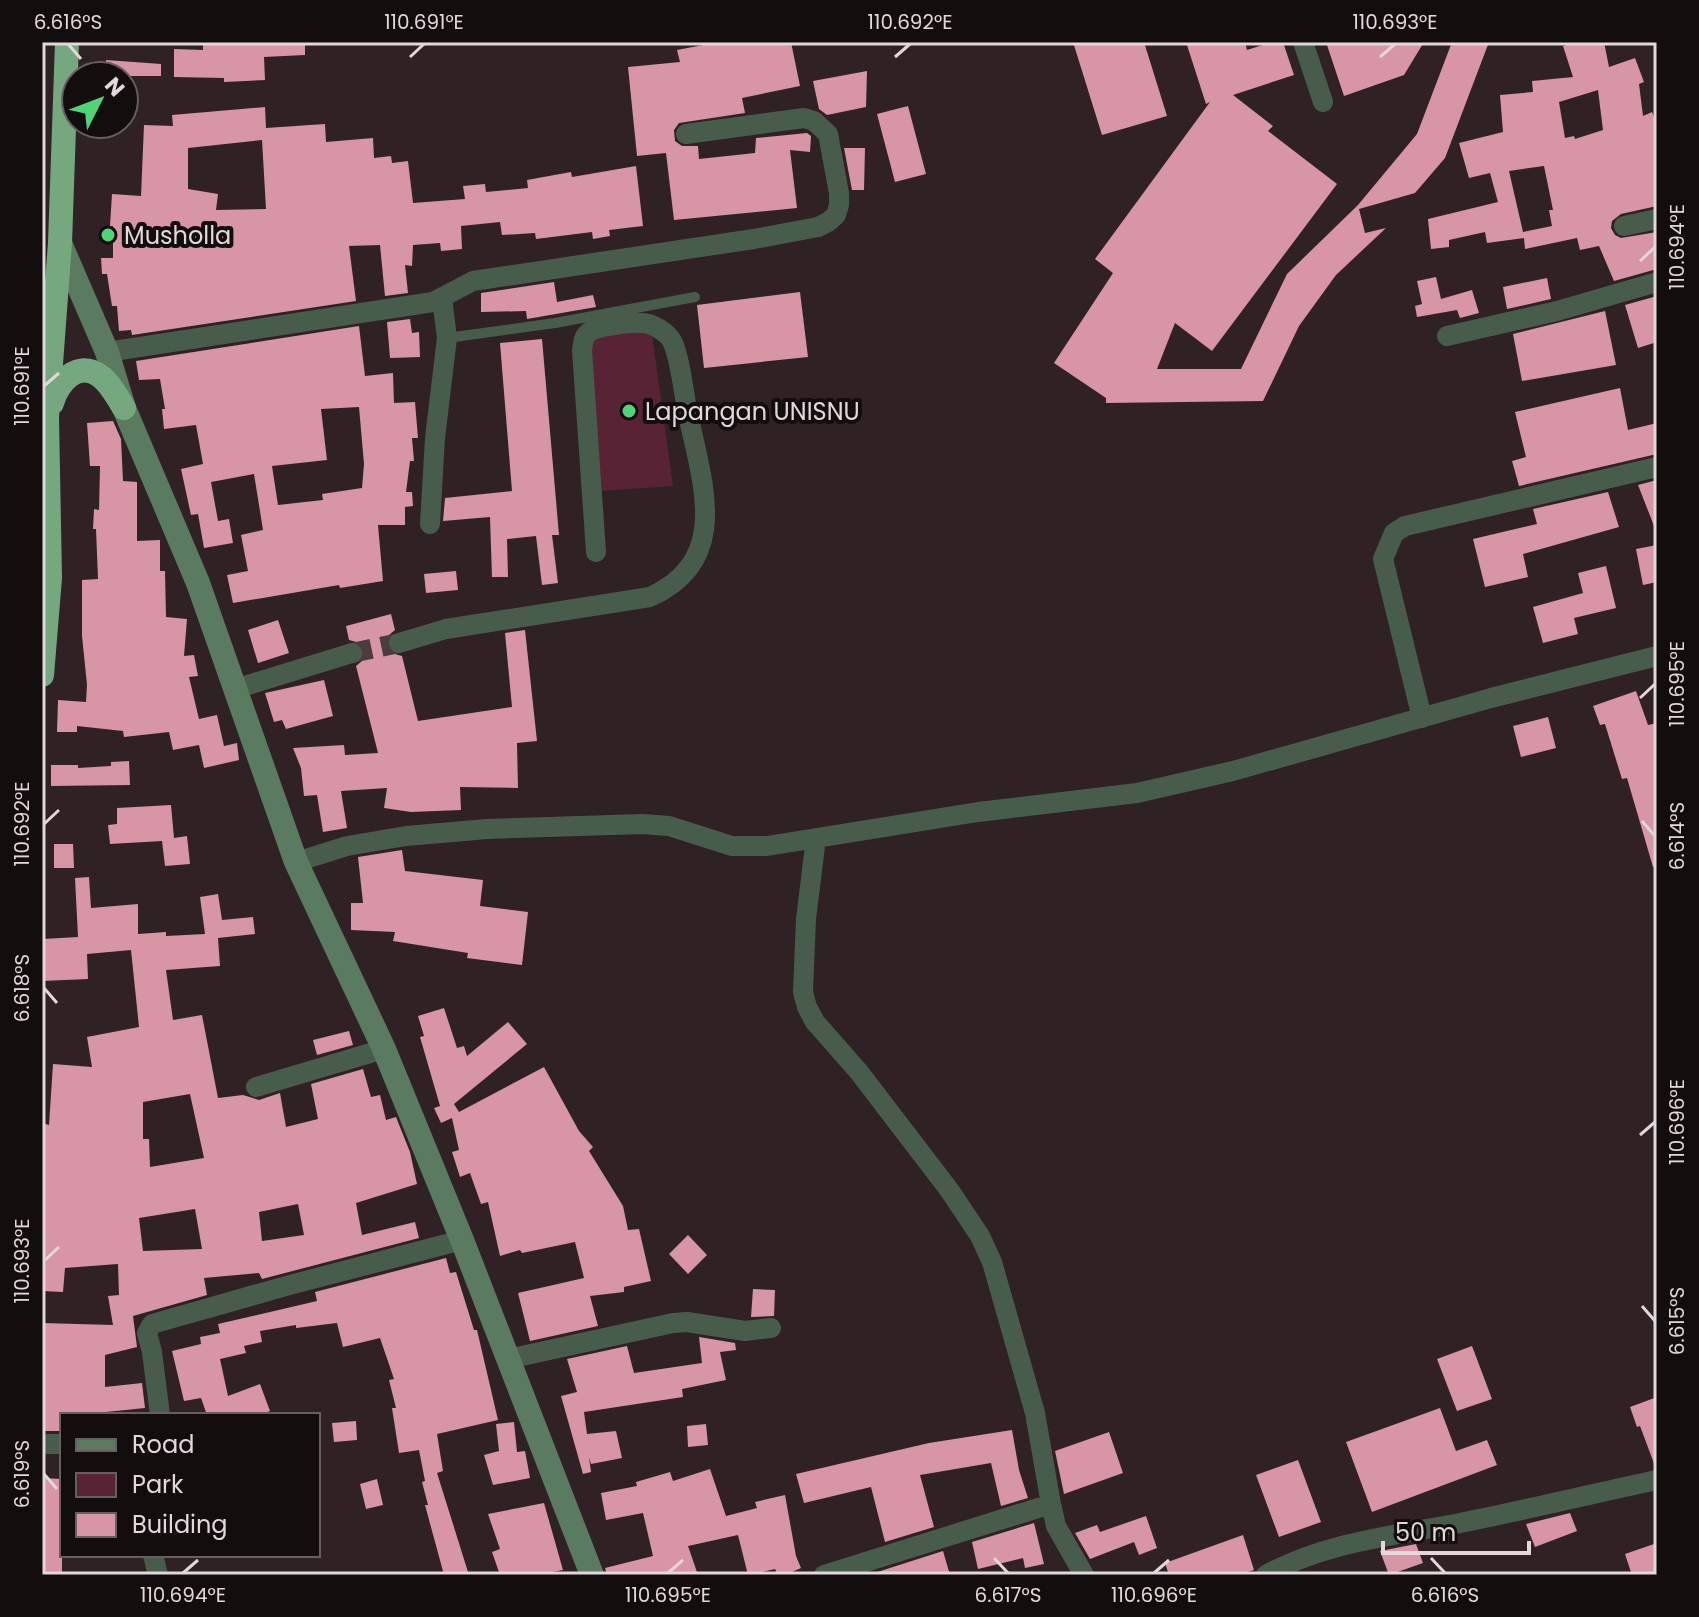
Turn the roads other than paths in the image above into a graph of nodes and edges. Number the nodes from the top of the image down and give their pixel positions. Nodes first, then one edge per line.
1 (67, 42) edge
2 (1303, 42) edge
3 (1323, 102) dead end
4 (686, 134) dead end
5 (1657, 219) edge
6 (1624, 226) dead end
7 (60, 243) junction
8 (1657, 282) edge
9 (695, 297) dead end
10 (442, 298) junction
11 (1447, 336) dead end
12 (447, 338) junction
13 (107, 352) junction
14 (124, 408) junction
15 (47, 417) junction
16 (1657, 467) edge
17 (430, 524) dead end
18 (596, 552) dead end
19 (45, 597) edge
20 (399, 643) tunnel mouth
21 (352, 653) tunnel mouth
22 (1657, 656) edge
23 (42, 675) edge
24 (235, 689) junction
25 (1422, 718) junction
26 (816, 838) junction
27 (296, 862) junction
28 (384, 1049) junction
29 (256, 1087) dead end
30 (462, 1240) junction
31 (771, 1328) dead end
32 (508, 1359) junction
33 (160, 1413) edge
34 (1657, 1480) edge
35 (1051, 1504) junction
36 (592, 1575) edge
37 (824, 1575) edge
38 (1084, 1575) edge
39 (1266, 1575) edge

1 - 7 highway
2 - 3 street
4 - 10 street
5 - 6 street
7 - 13 main road
7 - 15 highway
8 - 11 street
9 - 12 lane
10 - 12 street
10 - 13 street
12 - 17 street
13 - 14 main road
14 - 15 highway
14 - 24 main road
15 - 19 highway
16 - 25 street
18 - 20 street
19 - 23 highway
21 - 24 street
22 - 25 street
24 - 27 main road
25 - 26 street
26 - 27 street
26 - 35 street
27 - 28 main road
28 - 29 street
28 - 30 main road
30 - 32 main road
30 - 33 street
31 - 32 street
32 - 36 main road
34 - 39 street
35 - 37 street
35 - 38 street

